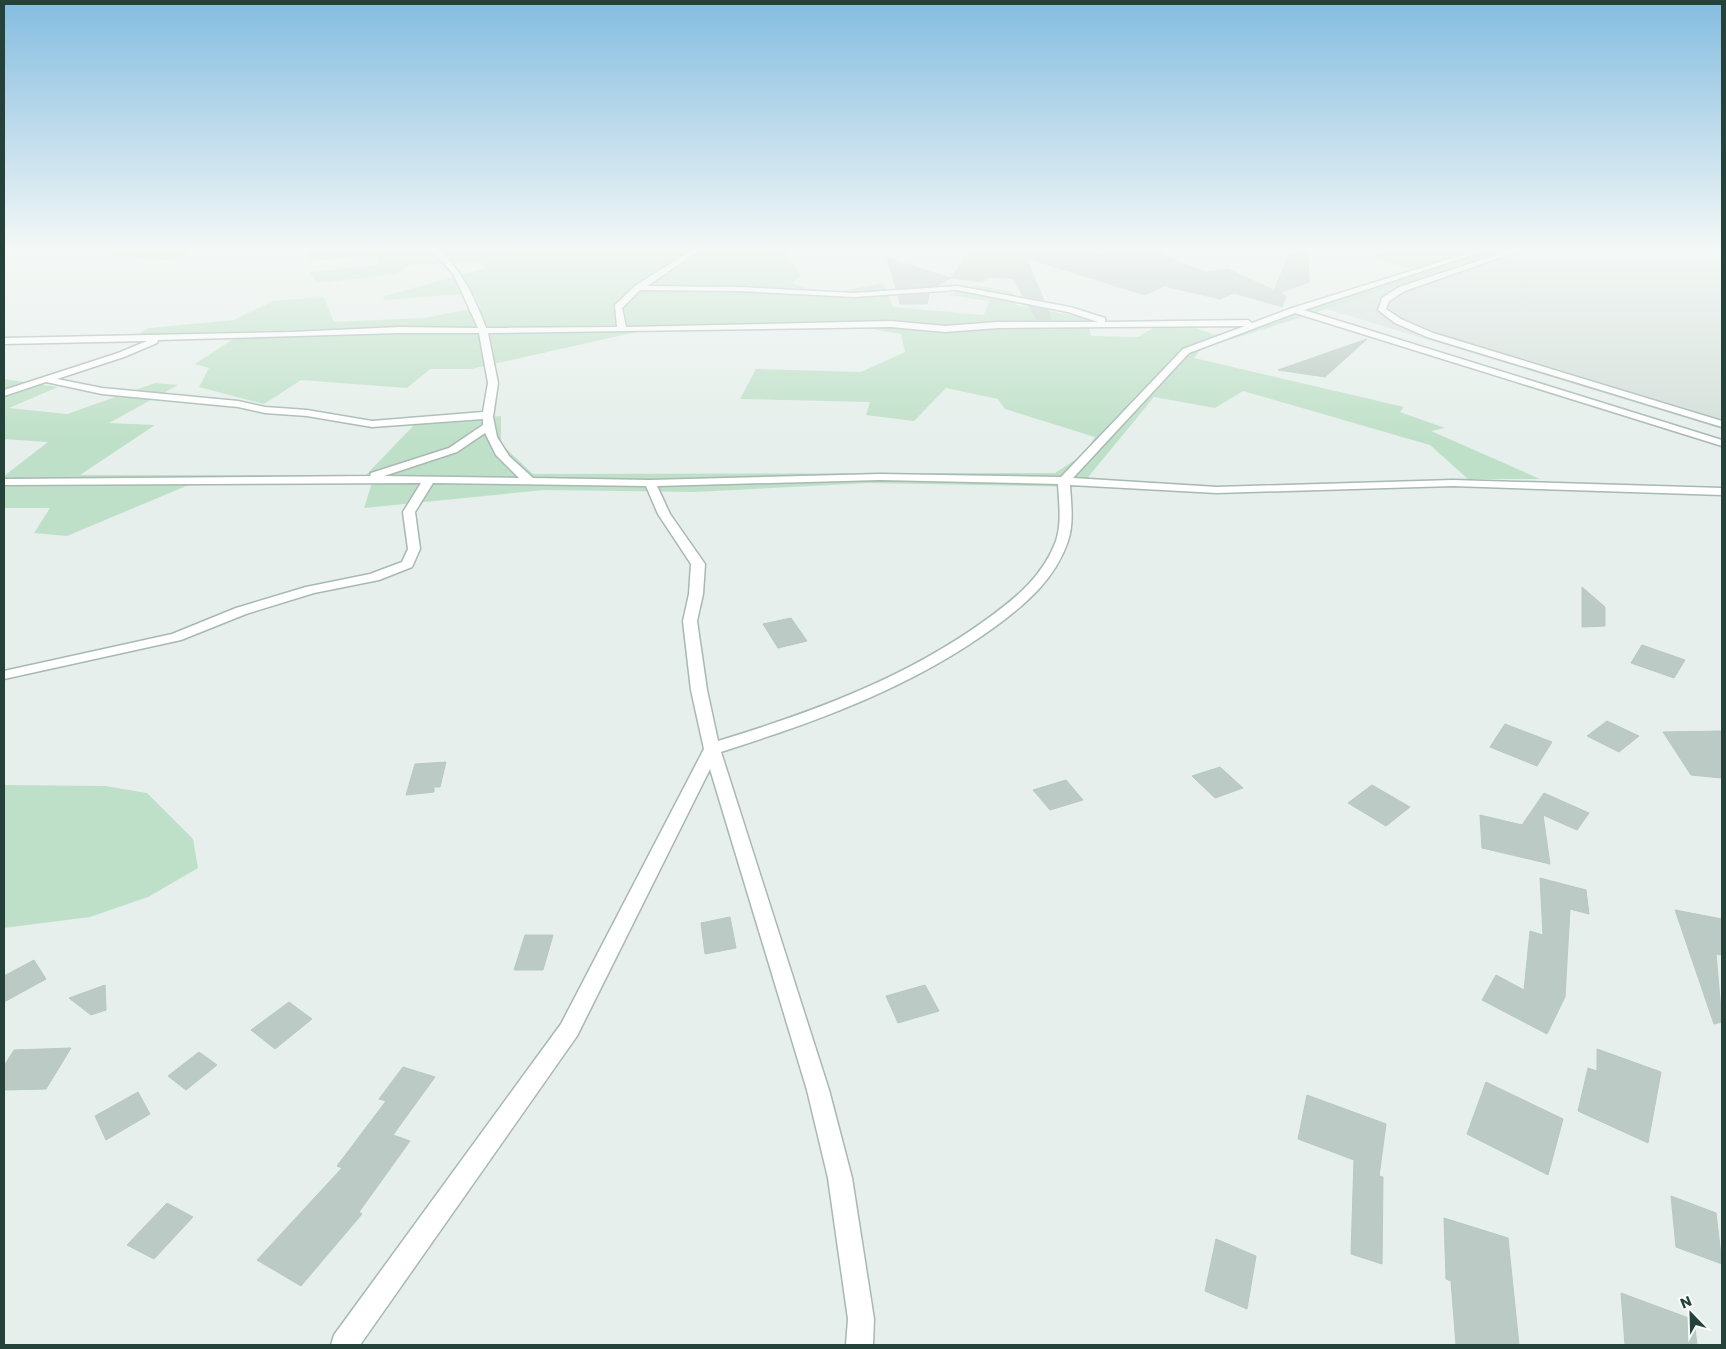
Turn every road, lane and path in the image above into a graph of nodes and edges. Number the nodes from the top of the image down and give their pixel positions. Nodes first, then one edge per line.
1 (475, 313) edge
2 (619, 313) edge
3 (1079, 313) edge
4 (1286, 313) edge
5 (1304, 313) edge
6 (1386, 313) edge
7 (1257, 323) junction
8 (1113, 324) junction
9 (483, 330) junction
10 (622, 330) junction
11 (163, 338) junction
12 (4, 341) edge
13 (44, 379) junction
14 (4, 393) edge
15 (490, 415) junction
16 (1722, 424) edge
17 (488, 427) junction
18 (1722, 443) edge
19 (362, 479) junction
20 (429, 480) junction
21 (530, 481) junction
22 (1064, 481) junction
23 (4, 482) edge
24 (18, 482) junction
25 (650, 483) junction
26 (4, 492) edge
27 (1722, 492) edge
28 (4, 675) edge
29 (712, 749) junction
30 (344, 1345) edge
31 (860, 1345) edge

1 - 9 street
2 - 10 street
3 - 8 street
4 - 7 street
5 - 18 street
6 - 16 street
7 - 8 street
7 - 22 street
8 - 10 street
9 - 10 street
9 - 11 street
9 - 15 street
11 - 12 street
11 - 13 street
13 - 14 street
13 - 15 street
15 - 17 street
17 - 19 street
17 - 21 street
19 - 20 street
19 - 24 street
20 - 21 street
20 - 28 street
21 - 25 street
22 - 25 street
22 - 27 street
22 - 29 street
23 - 24 street
24 - 26 street
25 - 29 street
29 - 30 street
29 - 31 street

